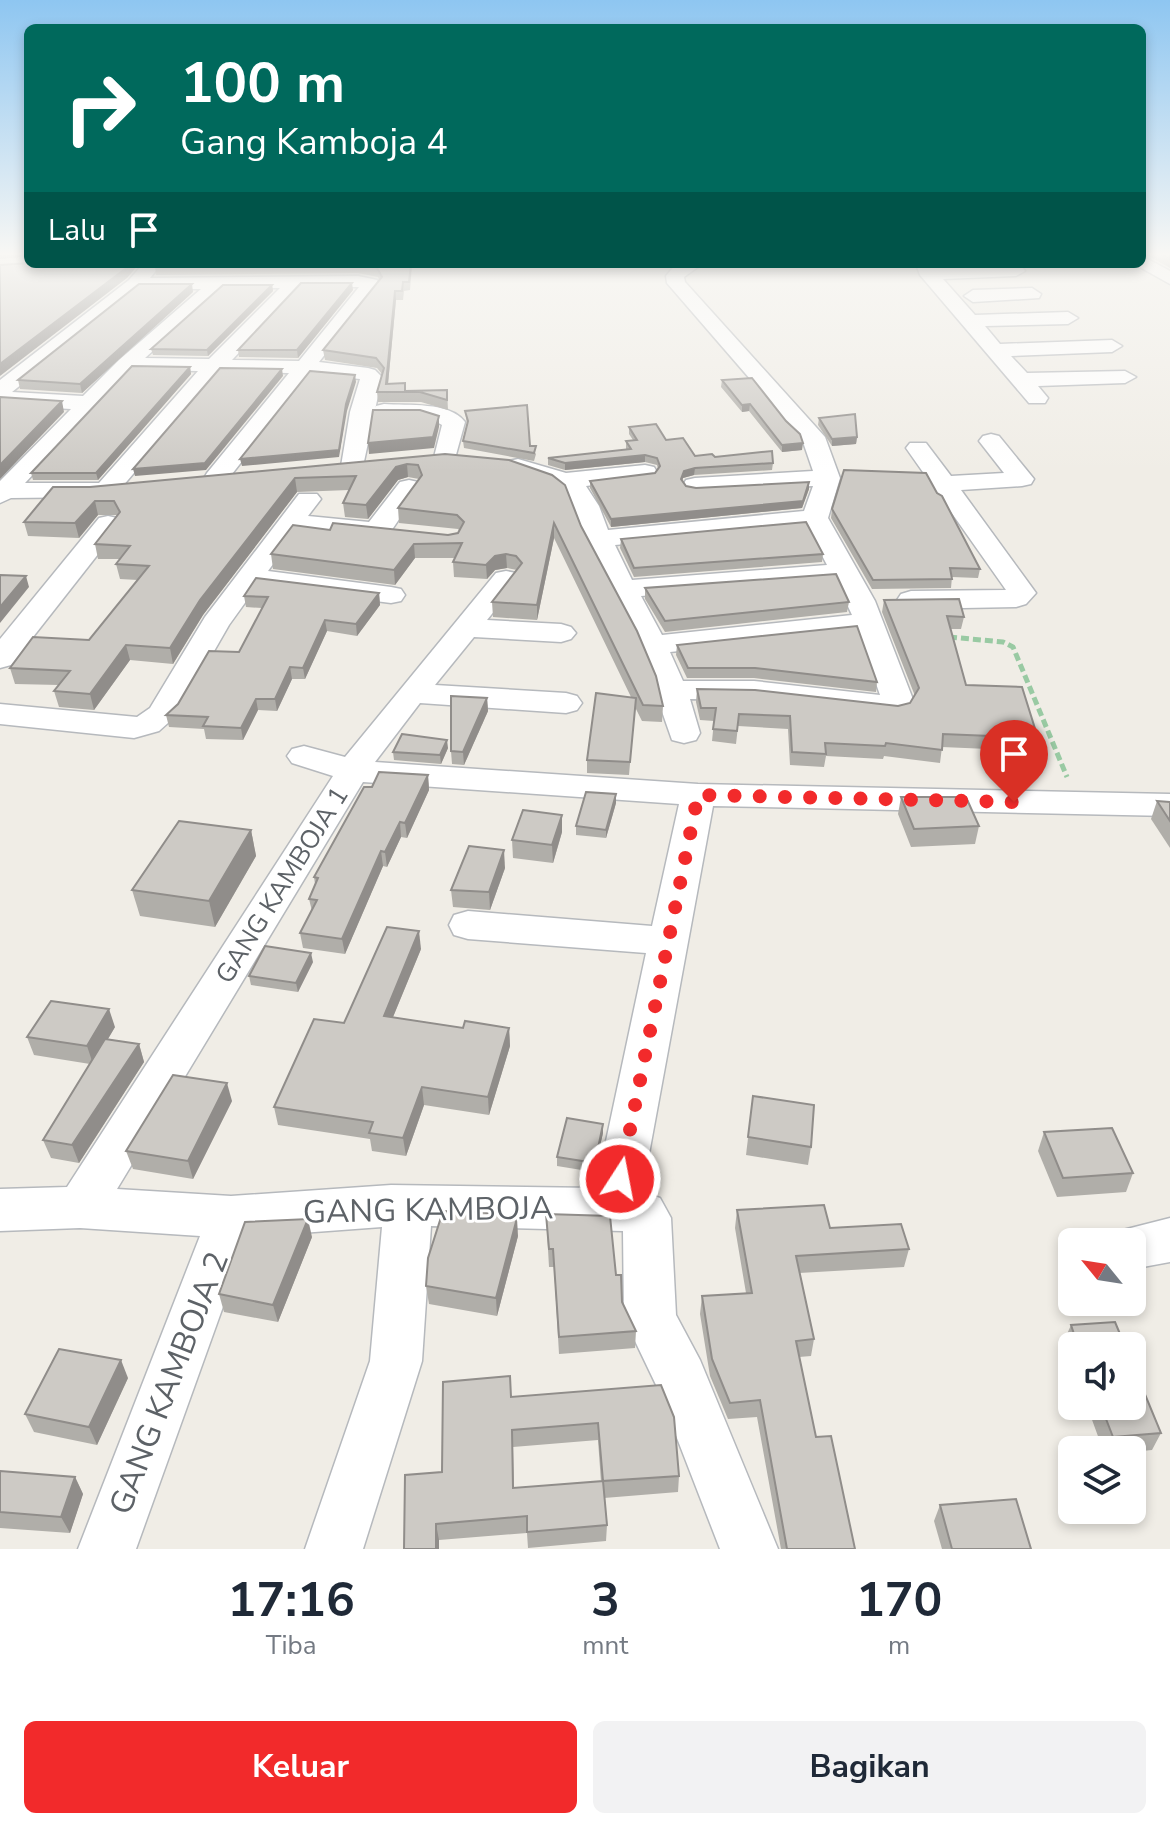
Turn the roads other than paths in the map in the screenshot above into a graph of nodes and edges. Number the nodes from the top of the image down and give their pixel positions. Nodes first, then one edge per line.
1 (82, 326) edge
2 (169, 326) edge
3 (253, 326) edge
4 (337, 326) edge
5 (715, 326) edge
6 (975, 326) edge
7 (1112, 346) dead end
8 (995, 350) junction
9 (126, 364) junction
10 (213, 367) junction
11 (304, 367) junction
12 (1125, 377) dead end
13 (1022, 380) junction
14 (0, 391) edge
15 (0, 398) edge
16 (1037, 398) dead end
17 (90, 403) junction
18 (361, 412) junction
19 (991, 441) dead end
20 (918, 448) dead end
21 (323, 467) edge
22 (645, 472) edge
23 (256, 473) edge
24 (216, 478) junction
25 (828, 478) junction
26 (187, 481) edge
27 (563, 481) junction
28 (941, 484) junction
29 (142, 485) edge
30 (695, 485) edge
31 (409, 487) edge
32 (107, 489) junction
33 (2, 493) edge
34 (815, 518) junction
35 (108, 524) edge
36 (376, 531) junction
37 (405, 534) edge
38 (597, 539) junction
39 (844, 572) junction
40 (249, 577) junction
41 (506, 579) edge
42 (622, 589) junction
43 (391, 595) dead end
44 (865, 611) junction
45 (466, 628) junction
46 (561, 633) dead end
47 (654, 645) junction
48 (0, 659) edge
49 (674, 691) junction
50 (412, 693) junction
51 (566, 703) dead end
52 (0, 714) edge
53 (684, 733) dead end
54 (304, 756) dead end
55 (354, 771) junction
56 (698, 795) junction
57 (1170, 805) edge
58 (468, 925) dead end
59 (667, 941) junction
60 (80, 1207) junction
61 (408, 1208) junction
62 (615, 1209) junction
63 (0, 1210) edge
64 (231, 1217) junction
65 (1170, 1240) edge
66 (1146, 1244) edge
67 (107, 1549) edge
68 (334, 1549) edge
69 (749, 1549) edge

1 - 14 street
2 - 9 street
3 - 10 street
4 - 11 street
5 - 25 street
6 - 8 street
7 - 8 street
8 - 13 street
9 - 10 street
9 - 17 street
10 - 11 street
10 - 32 street
11 - 18 street
11 - 24 street
12 - 13 street
13 - 16 street
15 - 17 street
17 - 33 street
18 - 21 street
18 - 27 street
19 - 28 street
20 - 28 street
22 - 27 street
23 - 24 street
24 - 26 street
25 - 30 street
25 - 34 street
27 - 38 street
28 - 44 street
29 - 32 street
31 - 36 street
32 - 33 street
34 - 38 street
34 - 39 street
35 - 48 street
36 - 37 street
36 - 40 street
38 - 42 street
39 - 42 street
39 - 44 street
40 - 43 street
40 - 52 street
41 - 45 street, GANG KAMBOJA 1
42 - 47 street
44 - 47 street
44 - 49 street
45 - 46 street
45 - 50 street, GANG KAMBOJA 1
47 - 49 street
49 - 53 street
50 - 51 street
50 - 55 street, GANG KAMBOJA 1
54 - 55 street
55 - 56 street
55 - 60 street, GANG KAMBOJA 1
56 - 57 street
56 - 59 street
58 - 59 street
59 - 62 street
60 - 63 street, GANG KAMBOJA
60 - 64 street, GANG KAMBOJA
61 - 62 street, GANG KAMBOJA
61 - 64 street, GANG KAMBOJA
61 - 68 street
62 - 69 street, GANG KAMBOJA
64 - 67 street, GANG KAMBOJA 2
65 - 66 street

